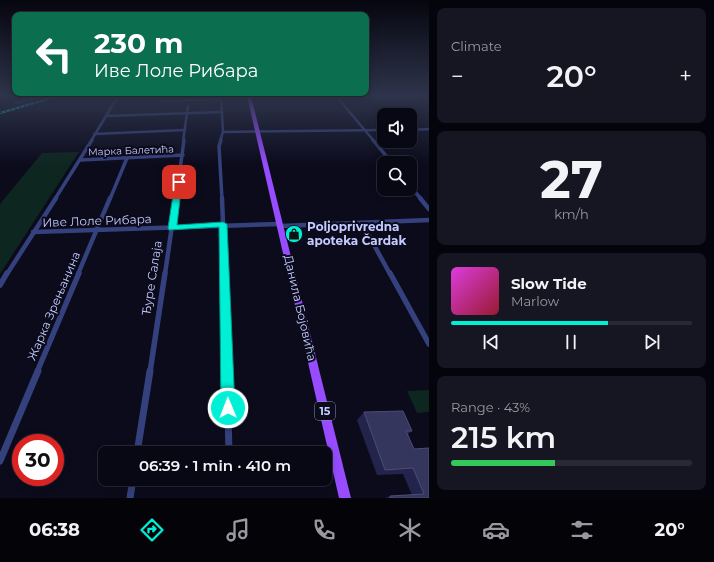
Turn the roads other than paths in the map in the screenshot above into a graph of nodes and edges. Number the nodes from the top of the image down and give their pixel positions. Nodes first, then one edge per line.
1 (104, 119) edge
2 (186, 119) edge
3 (222, 119) edge
4 (255, 119) edge
5 (356, 119) edge
6 (429, 129) edge
7 (185, 130) junction
8 (365, 130) junction
9 (377, 130) edge
10 (417, 130) edge
11 (223, 132) junction
12 (258, 133) junction
13 (94, 134) junction
14 (182, 155) junction
15 (386, 156) edge
16 (127, 158) junction
17 (80, 160) junction
18 (417, 194) edge
19 (429, 209) edge
20 (429, 220) edge
21 (362, 223) junction
22 (223, 224) junction
23 (280, 225) junction
24 (172, 228) junction
25 (96, 231) junction
26 (33, 232) junction
27 (0, 285) edge
28 (429, 344) edge
29 (138, 446) edge
30 (229, 446) edge
31 (0, 461) edge
32 (132, 486) edge
33 (130, 498) edge
34 (345, 498) edge

1 - 13 street
2 - 7 street, Ђуре Салаја
3 - 11 street
4 - 12 main road, Данила Бојовића / 15
5 - 8 street
6 - 10 street
7 - 13 street
7 - 14 street, Ђуре Салаја
8 - 9 street
8 - 12 street
8 - 15 street
11 - 12 street
11 - 22 street
12 - 23 main road, Данила Бојовића / 15
13 - 17 street
14 - 16 street, Марка Балетића
14 - 24 street, Ђуре Салаја
16 - 17 street, Марка Балетића
16 - 25 street, Жарка Зрењанина
17 - 26 street
18 - 19 street
20 - 21 street, Иве Лоле Рибара
21 - 23 street, Иве Лоле Рибара
21 - 28 street
22 - 23 street, Иве Лоле Рибара
22 - 24 street, Иве Лоле Рибара
22 - 30 street
23 - 34 main road, Данила Бојовића / 15
24 - 25 street, Иве Лоле Рибара
24 - 29 street, Ђуре Салаја
25 - 26 street, Иве Лоле Рибара
25 - 31 street, Жарка Зрењанина
26 - 27 street
32 - 33 street

